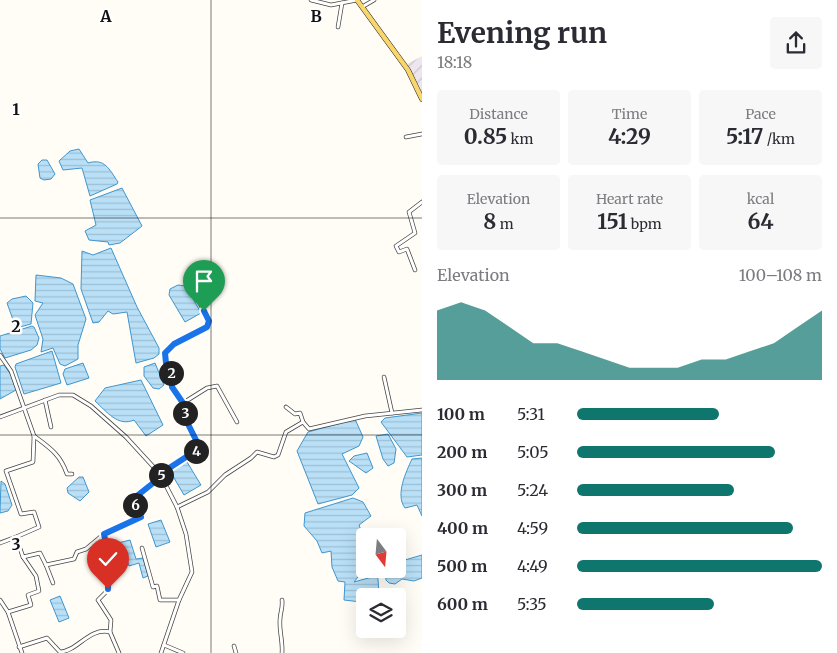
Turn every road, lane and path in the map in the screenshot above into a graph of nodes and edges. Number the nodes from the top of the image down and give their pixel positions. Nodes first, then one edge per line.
1 (311, 0) edge
2 (357, 0) edge
3 (374, 0) edge
4 (342, 4) junction
5 (362, 7) junction
6 (338, 27) dead end
7 (422, 99) edge
8 (422, 134) edge
9 (406, 137) dead end
10 (422, 202) edge
11 (415, 270) dead end
12 (186, 278) dead end
13 (0, 355) edge
14 (384, 377) dead end
15 (45, 400) junction
16 (183, 403) junction
17 (25, 406) junction
18 (286, 407) dead end
19 (422, 410) edge
20 (392, 413) junction
21 (0, 417) edge
22 (237, 422) dead end
23 (303, 422) junction
24 (51, 427) dead end
25 (34, 436) junction
26 (72, 474) dead end
27 (161, 475) junction
28 (178, 506) junction
29 (104, 534) junction
30 (16, 537) junction
31 (0, 543) edge
32 (142, 548) dead end
33 (23, 557) junction
34 (46, 565) junction
35 (53, 583) dead end
36 (0, 600) edge
37 (179, 600) junction
38 (282, 600) dead end
39 (8, 612) junction
40 (110, 632) junction
41 (164, 645) junction
42 (234, 646) dead end
43 (19, 647) junction
44 (22, 653) edge
45 (120, 653) edge
46 (161, 653) edge
47 (183, 653) edge
48 (236, 653) edge
49 (282, 653) edge

1 - 4 street
2 - 4 street
2 - 5 main road
3 - 5 street
4 - 6 street
5 - 7 main road
8 - 9 street
10 - 11 street
12 - 16 street
13 - 17 street
14 - 20 street
15 - 17 street
15 - 24 street
15 - 27 street
16 - 22 street
16 - 27 street
17 - 21 street
17 - 25 street
18 - 23 street
19 - 20 street
20 - 23 street
23 - 28 street
25 - 26 street
25 - 30 street
27 - 28 street
27 - 29 street
28 - 37 street
29 - 34 street
29 - 40 street
30 - 31 street
30 - 33 street
32 - 37 street
33 - 34 street
33 - 39 street
34 - 35 street
36 - 39 street
37 - 41 street
38 - 49 street
39 - 43 street
40 - 43 street
40 - 45 street
41 - 46 street
41 - 47 street
42 - 48 street
43 - 44 street

